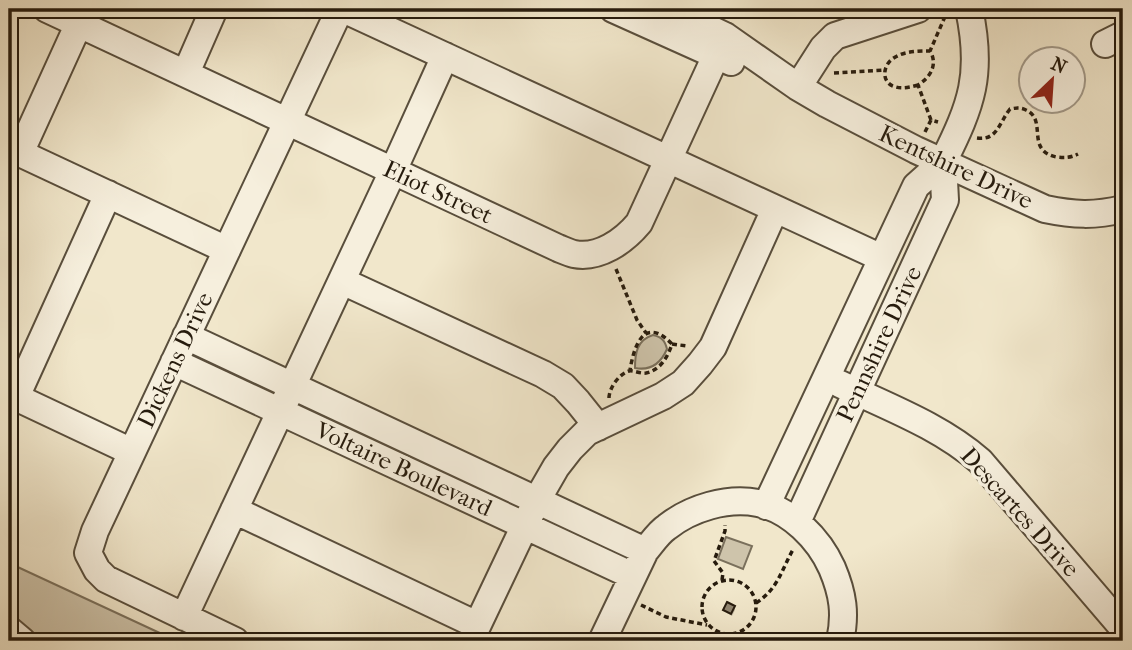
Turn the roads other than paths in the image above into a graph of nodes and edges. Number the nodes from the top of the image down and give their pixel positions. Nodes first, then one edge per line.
1 (47, 9) edge
2 (214, 9) edge
3 (341, 9) edge
4 (613, 9) edge
5 (668, 9) edge
6 (918, 9) edge
7 (970, 9) edge
8 (83, 16) edge
9 (721, 47) junction
10 (445, 56) junction
11 (186, 74) junction
12 (798, 87) junction
13 (287, 122) junction
14 (15, 151) edge
15 (668, 160) junction
16 (943, 162) junction
17 (393, 171) junction
18 (108, 194) junction
19 (775, 209) junction
20 (1123, 209) edge
21 (227, 250) junction
22 (882, 258) junction
23 (342, 281) junction
24 (186, 336) junction
25 (174, 362) junction
26 (826, 378) junction
27 (292, 386) junction
28 (857, 392) junction
29 (12, 396) edge
30 (281, 412) junction
31 (608, 422) junction
32 (132, 452) junction
33 (537, 500) junction
34 (766, 506) junction
35 (234, 510) junction
36 (524, 525) junction
37 (802, 527) junction
38 (645, 551) junction
39 (629, 586) junction
40 (184, 617) junction
41 (1123, 628) edge
42 (9, 630) edge
43 (474, 633) edge
44 (22, 641) edge
45 (235, 641) edge
46 (602, 641) edge
47 (840, 641) edge

1 - 8 street, Eliot Street
2 - 11 street
3 - 10 street
3 - 13 street, Dickens Drive
4 - 9 street, Kentshire Drive
5 - 9 street, Kentshire Drive
6 - 12 street
7 - 16 street, Pennshire Drive
8 - 11 street, Eliot Street
8 - 14 street
9 - 12 street, Kentshire Drive
9 - 15 street, Eliot Street
10 - 15 street
10 - 17 street
11 - 13 street, Eliot Street
12 - 16 street, Kentshire Drive
13 - 17 street, Eliot Street
13 - 21 street, Dickens Drive
14 - 18 street
15 - 17 street, Eliot Street
15 - 19 street
16 - 20 street, Kentshire Drive
16 - 22 street, Pennshire Drive
16 - 28 street, Pennshire Drive
17 - 23 street
18 - 21 street
18 - 29 street
19 - 22 street
19 - 31 street
21 - 24 street, Dickens Drive
22 - 26 street, Pennshire Drive
23 - 27 street
23 - 31 street
24 - 25 street, Dickens Drive
24 - 27 street, Voltaire Boulevard
25 - 30 street, Voltaire Boulevard
25 - 32 street, Dickens Drive
26 - 28 street, Descartes Drive
26 - 34 street, Pennshire Drive
27 - 30 street
27 - 33 street, Voltaire Boulevard
28 - 37 street, Pennshire Drive
28 - 41 street, Descartes Drive
29 - 32 street
30 - 35 street
30 - 36 street, Voltaire Boulevard
31 - 33 street
32 - 40 street, Dickens Drive
33 - 36 street
33 - 38 street, Voltaire Boulevard
34 - 37 street
34 - 38 street
35 - 40 street
35 - 43 street
36 - 39 street, Voltaire Boulevard
36 - 43 street
37 - 47 street
38 - 39 street
39 - 46 street
40 - 45 street, Dickens Drive
42 - 44 street

